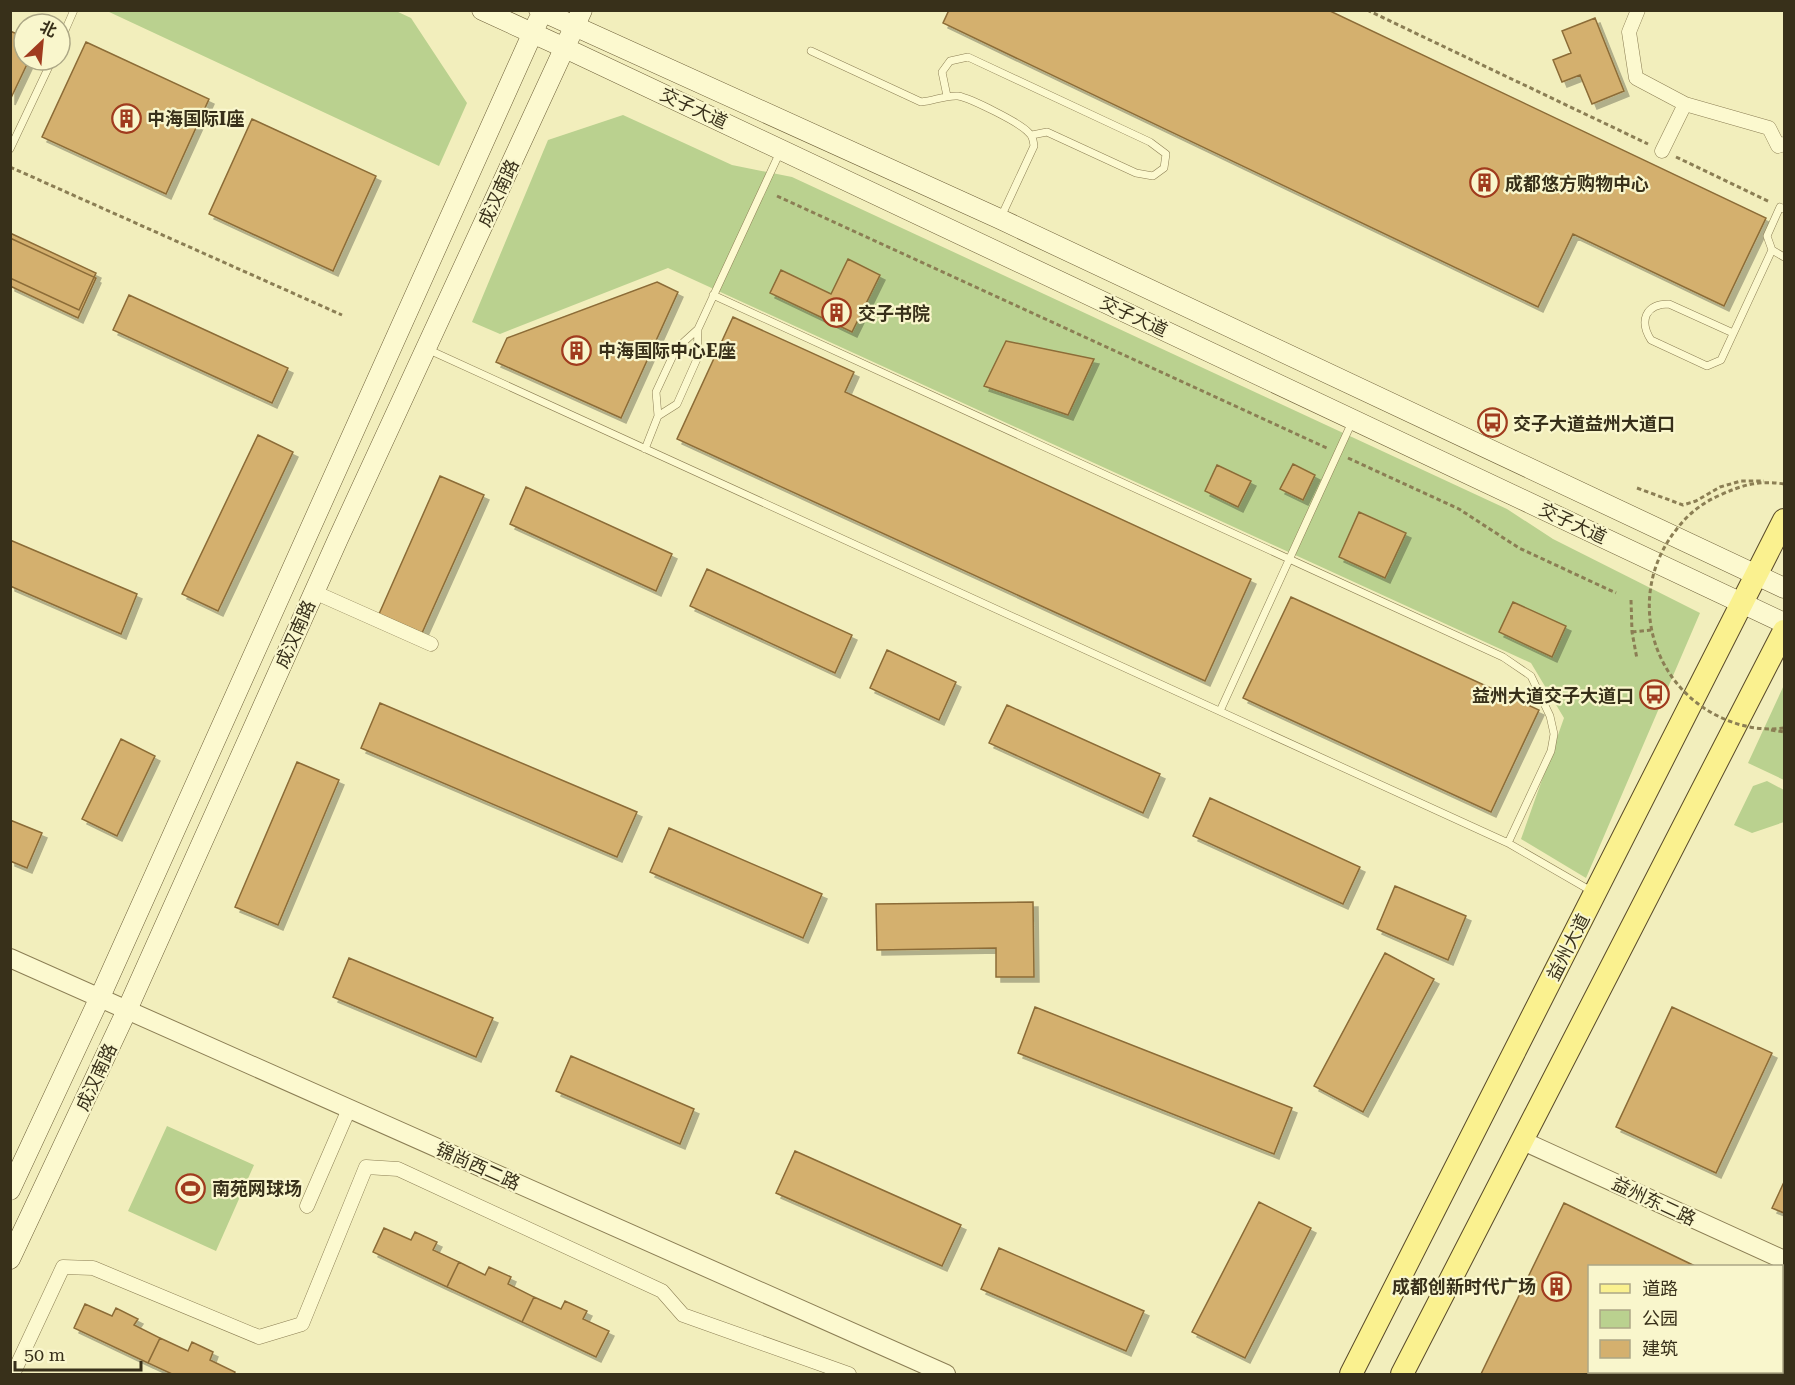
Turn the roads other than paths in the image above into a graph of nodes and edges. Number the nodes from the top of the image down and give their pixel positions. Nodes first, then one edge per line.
1 (482, 10) edge
2 (1638, 10) edge
3 (541, 11) edge
4 (578, 18) edge
5 (533, 34) junction
6 (565, 48) junction
7 (811, 51) dead end
8 (45, 72) edge
9 (947, 96) junction
10 (1686, 104) junction
11 (1032, 135) junction
12 (1785, 144) edge
13 (10, 148) edge
14 (781, 149) junction
15 (1662, 151) road end
16 (1782, 208) edge
17 (1000, 219) junction
18 (1772, 250) junction
19 (1785, 257) edge
20 (713, 295) junction
21 (698, 329) junction
22 (1733, 333) junction
23 (426, 349) junction
24 (658, 416) junction
25 (1353, 419) junction
26 (645, 449) junction
27 (1785, 520) edge
28 (1289, 559) junction
29 (1757, 574) junction
30 (1785, 588) edge
31 (314, 592) junction
32 (1742, 602) junction
33 (1785, 623) edge
34 (1785, 631) edge
35 (431, 644) dead end
36 (1220, 711) junction
37 (1508, 843) junction
38 (1595, 893) junction
39 (10, 958) edge
40 (100, 997) junction
41 (127, 1010) junction
42 (350, 1109) junction
43 (1523, 1141) junction
44 (10, 1190) edge
45 (307, 1206) dead end
46 (10, 1259) edge
47 (1785, 1260) edge
48 (13, 1374) edge
49 (849, 1374) edge
50 (946, 1374) edge
51 (1351, 1374) edge
52 (1402, 1374) edge

1 - 5 main road, 交子大道
2 - 10 street
3 - 4 main road, 交子大道
3 - 5 main road, 成汉南路
4 - 6 main road, 成汉南路
4 - 17 main road, 交子大道
5 - 6 main road, 交子大道
5 - 40 main road, 成汉南路
6 - 14 main road, 交子大道
6 - 23 main road, 成汉南路
7 - 9 lane
8 - 13 lane
9 - 11 lane
9 - 11 lane
10 - 12 street
10 - 15 street
11 - 17 lane
14 - 20 lane
14 - 25 main road, 交子大道
16 - 18 lane
17 - 29 main road, 交子大道
18 - 19 lane
18 - 22 lane
20 - 21 lane
20 - 28 lane
21 - 24 lane
21 - 24 lane
22 - 22 lane
23 - 26 lane
23 - 31 main road, 成汉南路
24 - 26 lane
25 - 28 lane
25 - 32 main road, 交子大道
26 - 36 lane
27 - 29 main road, 益州大道
28 - 36 lane
28 - 37 lane
29 - 30 main road, 交子大道
29 - 32 main road, 益州大道
31 - 35 street
31 - 41 main road, 成汉南路
32 - 33 main road, 交子大道
32 - 38 main road, 益州大道
34 - 43 main road
36 - 37 lane
37 - 38 lane
38 - 51 main road, 益州大道
39 - 40 street, 锦尚西二路
40 - 41 street, 锦尚西二路
40 - 44 main road, 成汉南路
41 - 42 street, 锦尚西二路
41 - 46 main road, 成汉南路
42 - 45 street
42 - 50 street, 锦尚西二路
43 - 47 street, 益州东二路
43 - 52 main road
48 - 49 street

